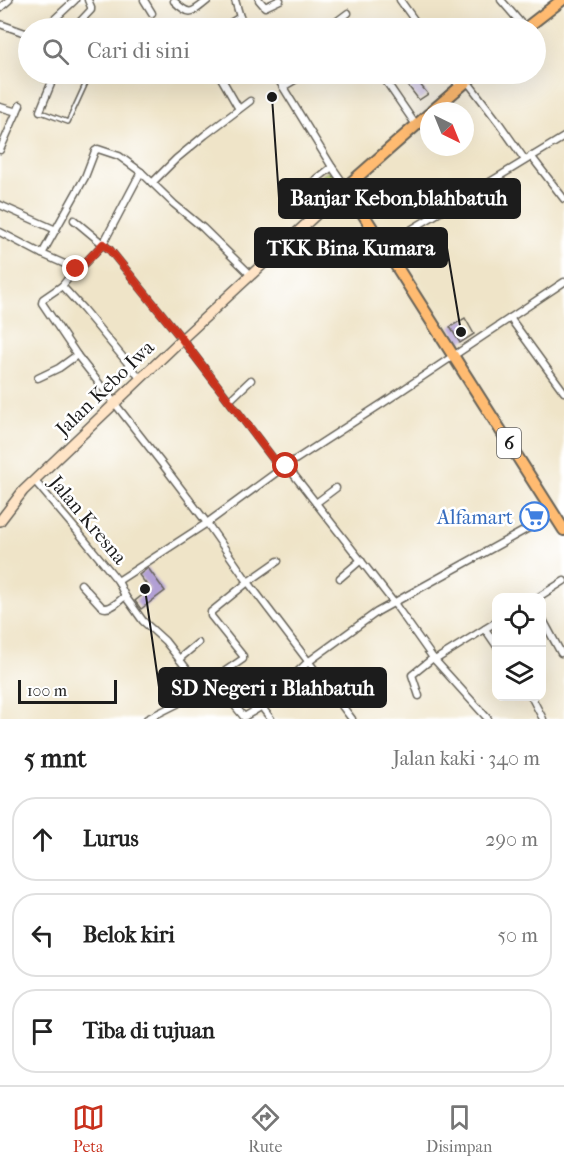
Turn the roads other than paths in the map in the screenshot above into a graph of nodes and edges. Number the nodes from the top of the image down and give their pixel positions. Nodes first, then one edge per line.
1 (9, 0) edge
2 (75, 0) edge
3 (97, 0) edge
4 (144, 0) edge
5 (208, 0) edge
6 (235, 0) edge
7 (259, 0) edge
8 (280, 0) edge
9 (400, 0) edge
10 (501, 0) edge
11 (562, 0) edge
12 (174, 1) edge
13 (89, 3) edge
14 (0, 8) edge
15 (152, 13) dead end
16 (348, 13) dead end
17 (240, 17) edge
18 (56, 18) edge
19 (84, 18) edge
20 (341, 18) edge
21 (413, 18) edge
22 (516, 18) edge
23 (538, 18) edge
24 (0, 24) edge
25 (18, 30) edge
26 (51, 84) edge
27 (85, 84) edge
28 (225, 84) edge
29 (281, 84) edge
30 (288, 84) edge
31 (388, 84) edge
32 (462, 84) edge
33 (470, 84) edge
34 (283, 87) junction
35 (250, 101) dead end
36 (442, 102) edge
37 (20, 105) dead end
38 (0, 107) edge
39 (239, 109) junction
40 (40, 111) joint
41 (17, 112) junction
42 (420, 122) edge
43 (416, 125) junction
44 (564, 137) edge
45 (0, 150) edge
46 (528, 158) junction
47 (332, 167) junction
48 (141, 172) junction
49 (152, 183) junction
50 (346, 187) junction
51 (564, 199) edge
52 (285, 204) dead end
53 (0, 205) edge
54 (74, 220) dead end
55 (56, 230) junction
56 (0, 232) edge
57 (105, 245) junction
58 (384, 246) junction
59 (42, 254) junction
60 (76, 269) junction
61 (251, 275) junction
62 (564, 282) edge
63 (62, 286) junction
64 (510, 318) junction
65 (182, 339) junction
66 (77, 355) junction
67 (454, 356) junction
68 (38, 378) dead end
69 (140, 378) junction
70 (251, 380) dead end
71 (564, 392) edge
72 (230, 400) junction
73 (115, 402) junction
74 (284, 468) junction
75 (34, 480) junction
76 (336, 488) dead end
77 (316, 502) junction
78 (554, 514) junction
79 (0, 521) edge
80 (207, 523) junction
81 (564, 530) edge
82 (361, 560) junction
83 (278, 561) dead end
84 (340, 578) dead end
85 (118, 581) junction
86 (564, 581) edge
87 (248, 582) junction
88 (81, 584) dead end
89 (544, 593) edge
90 (125, 596) junction
91 (394, 603) junction
92 (492, 625) edge
93 (546, 625) edge
94 (485, 629) junction
95 (492, 639) edge
96 (198, 643) dead end
97 (561, 653) dead end
98 (179, 659) junction
99 (434, 659) junction
100 (308, 662) junction
101 (201, 687) junction
102 (419, 696) dead end
103 (534, 701) edge
104 (264, 705) junction
105 (235, 706) dead end
106 (147, 719) edge
107 (271, 719) edge
108 (352, 719) edge
109 (488, 719) edge
110 (543, 719) edge

1 - 14 street
2 - 18 street
3 - 13 street
4 - 15 street
5 - 12 street
6 - 17 street
7 - 8 street
9 - 21 street
10 - 22 street
11 - 23 highway
13 - 19 street
16 - 20 street
24 - 25 street
26 - 40 street
27 - 40 lane
28 - 39 street
29 - 34 street
30 - 34 street
31 - 43 street
32 - 36 highway
33 - 46 street
34 - 47 street
35 - 39 street
37 - 41 street
38 - 41 street
39 - 49 street
41 - 45 street
42 - 43 highway
43 - 50 highway
44 - 46 street
46 - 51 street
46 - 58 street
47 - 50 street
47 - 52 street
48 - 49 street
48 - 55 street
48 - 57 street
49 - 61 street
50 - 58 highway, 6
50 - 61 main road, Jalan Kebo Iwa
53 - 55 street
54 - 57 street
55 - 59 street
56 - 59 street
57 - 60 street
57 - 65 street
58 - 67 highway, 6
59 - 60 street
60 - 63 street
61 - 65 main road, Jalan Kebo Iwa
62 - 64 street
63 - 66 street
63 - 69 street
64 - 67 street
64 - 71 street
65 - 69 main road, Jalan Kebo Iwa
65 - 72 street
66 - 68 street
66 - 73 street
67 - 74 street
67 - 78 highway, 6
69 - 73 main road, Jalan Kebo Iwa
70 - 72 street
72 - 74 street
73 - 75 main road, Jalan Kebo Iwa
73 - 80 street
74 - 77 street
74 - 80 street
75 - 79 main road, Jalan Kebo Iwa
75 - 85 street, Jalan Kresna
76 - 77 street
77 - 82 street
78 - 81 highway, 6
78 - 91 street
80 - 85 street
80 - 87 street
82 - 84 street
82 - 91 street
83 - 87 street
85 - 90 street, Jalan Kresna
86 - 89 street
87 - 100 street
87 - 101 street
88 - 90 street
90 - 98 street, Jalan Kresna
91 - 99 street
91 - 100 street
92 - 94 street
93 - 97 street
94 - 95 street
94 - 99 street
96 - 98 street
98 - 101 street, Jalan Kresna
99 - 102 street
99 - 109 street
100 - 104 street
100 - 108 street
101 - 106 street
103 - 110 street
104 - 105 street
104 - 107 street

